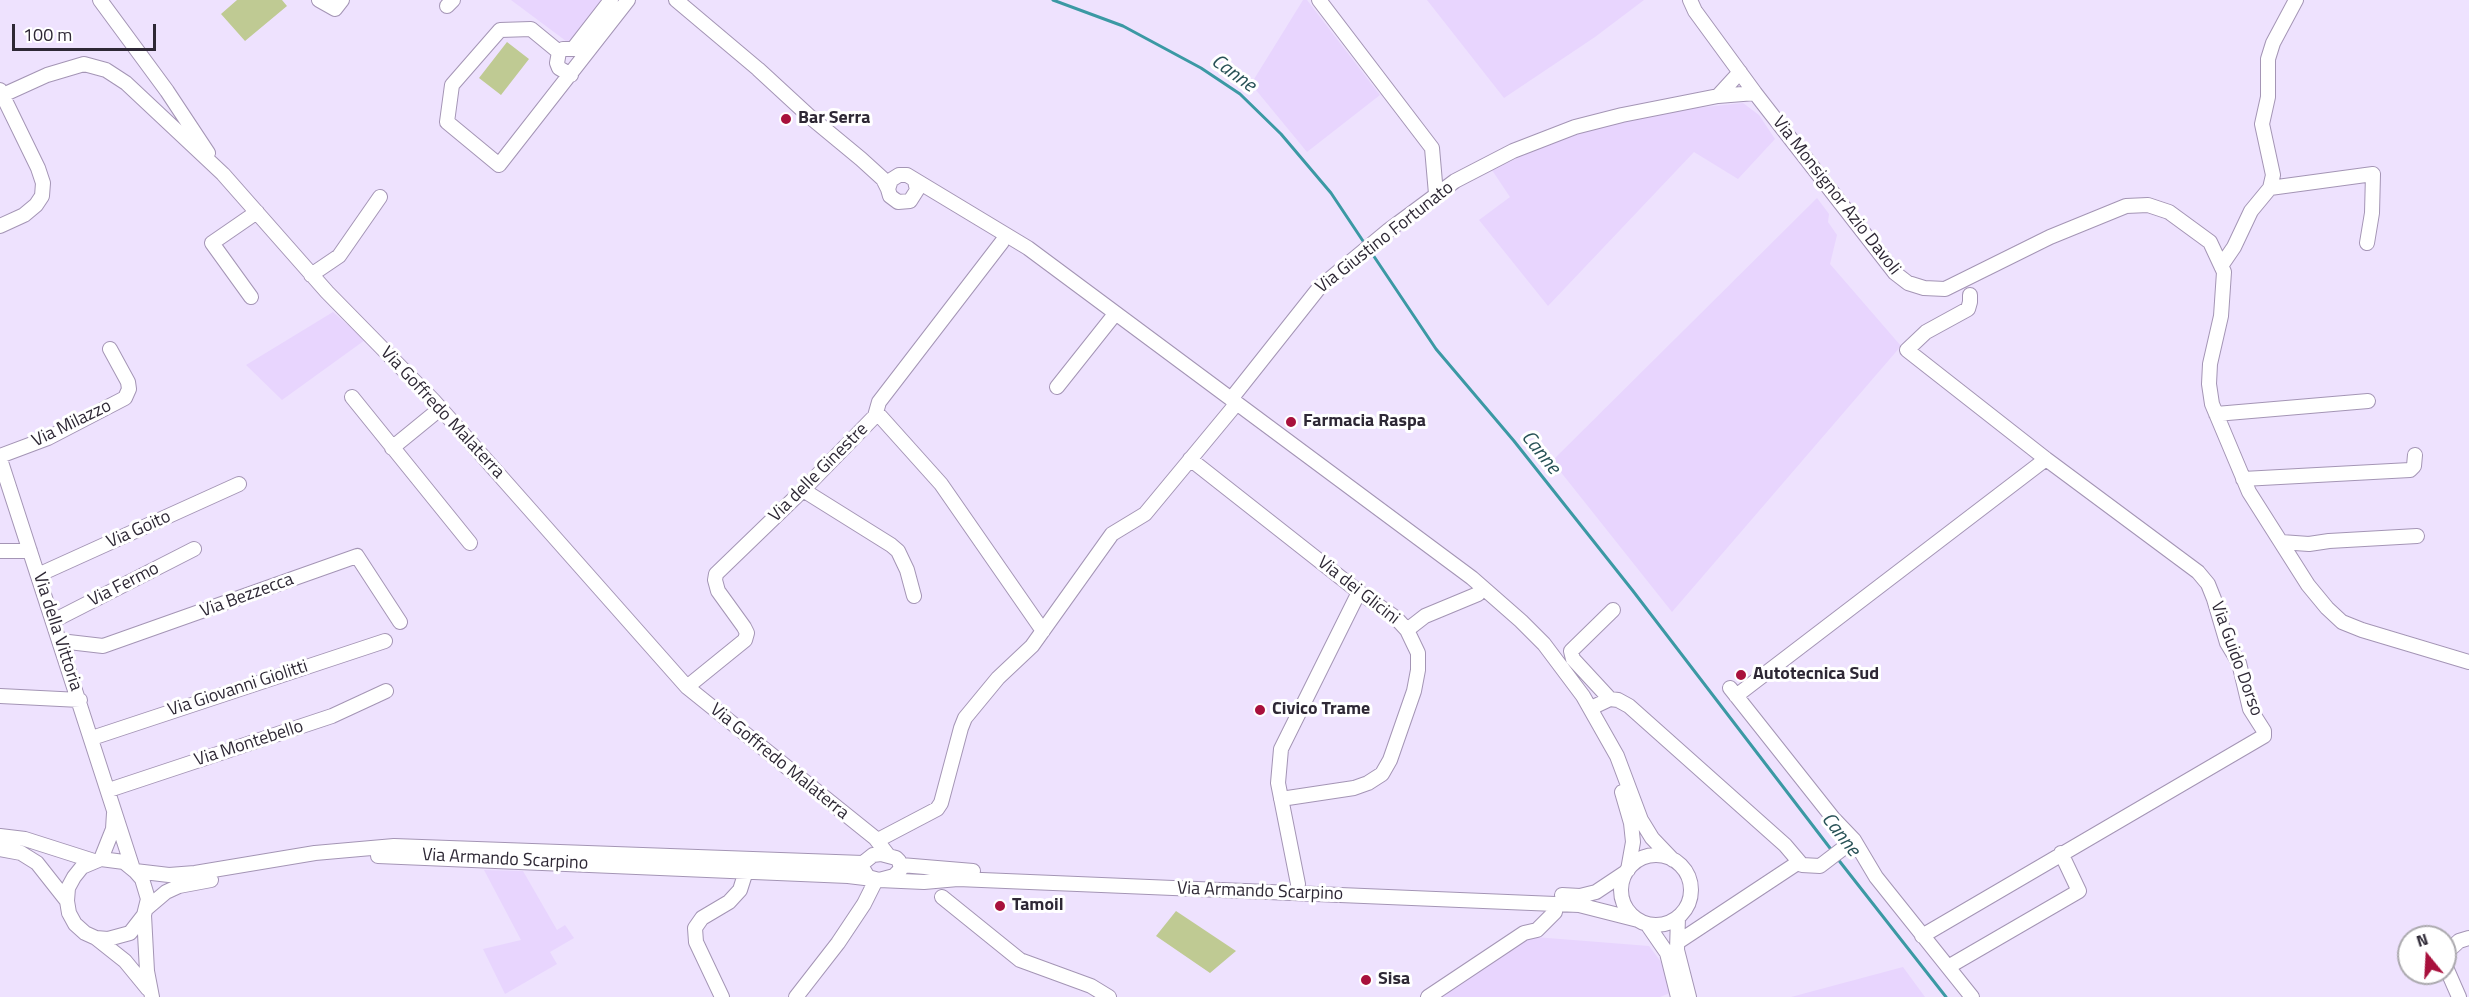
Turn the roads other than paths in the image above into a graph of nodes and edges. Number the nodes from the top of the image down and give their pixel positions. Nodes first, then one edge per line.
1 (319, 0) edge
2 (342, 0) edge
3 (611, 0) edge
4 (628, 0) edge
5 (676, 0) edge
6 (1319, 0) edge
7 (1690, 0) edge
8 (2296, 0) edge
9 (105, 2) edge
10 (559, 52) junction
11 (1740, 72) junction
12 (571, 75) junction
13 (1, 93) edge
14 (1755, 93) junction
15 (1718, 96) junction
16 (861, 159) junction
17 (223, 174) junction
18 (909, 178) junction
19 (2270, 188) junction
20 (888, 189) junction
21 (1436, 194) junction
22 (380, 197) dead end
23 (913, 199) junction
24 (257, 213) junction
25 (0, 226) edge
26 (1002, 242) junction
27 (2367, 243) dead end
28 (2221, 266) junction
29 (311, 275) junction
30 (1974, 275) junction
31 (1945, 289) junction
32 (1970, 295) junction
33 (251, 297) dead end
34 (1111, 319) junction
35 (110, 349) dead end
36 (1057, 387) dead end
37 (352, 398) dead end
38 (2368, 401) dead end
39 (1231, 404) junction
40 (441, 408) junction
41 (2216, 414) junction
42 (874, 416) junction
43 (392, 448) junction
44 (2415, 454) dead end
45 (0, 457) edge
46 (1191, 459) junction
47 (2046, 459) junction
48 (2243, 478) junction
49 (239, 484) dead end
50 (804, 490) junction
51 (2417, 536) dead end
52 (2281, 542) junction
53 (470, 543) dead end
54 (194, 549) dead end
55 (0, 551) edge
56 (30, 552) junction
57 (38, 575) junction
58 (1359, 592) junction
59 (1478, 594) junction
60 (914, 596) dead end
61 (1613, 609) dead end
62 (53, 621) junction
63 (400, 622) dead end
64 (1407, 630) junction
65 (1043, 631) junction
66 (60, 641) junction
67 (385, 641) dead end
68 (2469, 662) edge
69 (687, 687) junction
70 (386, 691) dead end
71 (0, 696) edge
72 (1610, 699) junction
73 (80, 700) junction
74 (1591, 708) junction
75 (92, 738) junction
76 (109, 790) junction
77 (1281, 799) junction
78 (114, 805) junction
79 (861, 828) junction
80 (0, 836) edge
81 (878, 840) junction
82 (1850, 844) junction
83 (0, 849) edge
84 (2061, 853) junction
85 (888, 855) junction
86 (868, 859) junction
87 (98, 860) junction
88 (1673, 860) junction
89 (1799, 862) junction
90 (900, 865) junction
91 (921, 865) junction
92 (134, 870) junction
93 (746, 871) junction
94 (1627, 871) junction
95 (876, 880) junction
96 (939, 880) junction
97 (924, 882) junction
98 (1298, 884) junction
99 (942, 897) junction
100 (67, 901) junction
101 (1556, 904) junction
102 (145, 912) junction
103 (1678, 916) junction
104 (1643, 922) junction
105 (1922, 936) junction
106 (96, 938) junction
107 (1678, 942) junction
108 (1948, 967) junction
109 (154, 996) edge
110 (722, 997) edge
111 (796, 997) edge
112 (1109, 997) edge
113 (1428, 997) edge
114 (1680, 997) edge
115 (1971, 997) edge

1 - 2 street
3 - 10 street
4 - 12 street
5 - 16 street
6 - 21 street
7 - 11 street, Via Monsignor Azio Davoli
8 - 19 street
9 - 17 street
10 - 12 street
10 - 12 street
11 - 14 street, Via Monsignor Azio Davoli
11 - 15 street
13 - 17 street, Via Goffredo Malaterra
13 - 25 street, Via Goffredo Malaterra
14 - 15 street, Via Giustino Fortunato
14 - 31 street, Via Monsignor Azio Davoli
15 - 21 street, Via Giustino Fortunato
16 - 18 street
16 - 20 street
17 - 24 street, Via Goffredo Malaterra
18 - 20 street
18 - 23 street
18 - 39 street
19 - 27 street
19 - 28 street
20 - 23 street
21 - 39 street, Via Giustino Fortunato
22 - 29 street
23 - 26 street
24 - 29 street, Via Goffredo Malaterra
24 - 33 street
26 - 34 street
26 - 42 street, Via delle Ginestre
28 - 30 street
28 - 41 street
29 - 40 street, Via Goffredo Malaterra
30 - 31 street
30 - 32 street
31 - 32 street, Via Monsignor Azio Davoli
32 - 47 street, Via Guido Dorso
34 - 36 street
34 - 39 street
35 - 45 street, Via Milazzo
37 - 43 street
38 - 41 street
39 - 46 street, Via Giustino Fortunato
39 - 59 street
39 - 74 street
40 - 43 street
40 - 69 street, Via Goffredo Malaterra
41 - 48 street
42 - 50 street, Via delle Ginestre
42 - 65 street
43 - 53 street
44 - 48 street
45 - 56 street, Via della Vittoria
46 - 58 street, Via dei Glicini
46 - 65 street, Via Giustino Fortunato
47 - 82 street
47 - 84 street, Via Guido Dorso
48 - 52 street
49 - 57 street, Via Goito
50 - 60 street
50 - 69 street, Via delle Ginestre
51 - 52 street
52 - 68 street
54 - 62 street, Via Fermo
55 - 56 street
56 - 57 street, Via della Vittoria
57 - 62 street, Via della Vittoria
58 - 64 street, Via dei Glicini
58 - 77 street
59 - 64 street
59 - 94 street
61 - 72 street
62 - 66 street, Via della Vittoria
63 - 66 street, Via Bezzecca
64 - 77 street, Via dei Glicini
65 - 81 street, Via Giustino Fortunato
66 - 73 street, Via della Vittoria
67 - 75 street, Via Giovanni Giolitti
69 - 79 street, Via Goffredo Malaterra
70 - 76 street, Via Montebello
71 - 73 street
72 - 74 street
72 - 89 street
73 - 75 street, Via della Vittoria
74 - 88 street
75 - 76 street, Via della Vittoria
76 - 78 street, Via della Vittoria
77 - 98 street
78 - 87 street, Via della Vittoria
78 - 92 street, Via della Vittoria
79 - 81 street, Via Goffredo Malaterra
79 - 86 street, Via Goffredo Malaterra
80 - 87 street
81 - 85 street, Via Goffredo Malaterra
82 - 89 street
82 - 105 street
83 - 100 street
84 - 105 street, Via Guido Dorso
84 - 108 street
85 - 86 street
85 - 90 street
86 - 92 street, Via Armando Scarpino
86 - 95 street
87 - 92 street
87 - 100 street
88 - 94 street
88 - 103 street
89 - 107 street
90 - 91 street, Via Armando Scarpino
90 - 95 street
91 - 96 street
91 - 98 street, Via Armando Scarpino
92 - 102 street
93 - 95 street, Via Armando Scarpino
93 - 102 street, Via Armando Scarpino
93 - 110 street
94 - 98 street, Via Armando Scarpino
94 - 104 street
95 - 97 street, Via Armando Scarpino
95 - 111 street
96 - 97 street, Via Armando Scarpino
96 - 99 street
96 - 101 street, Via Armando Scarpino
97 - 99 street
99 - 112 street
100 - 106 street
101 - 104 street, Via Armando Scarpino
101 - 113 street
102 - 106 street
102 - 109 street
103 - 104 street
103 - 107 street
104 - 114 street
105 - 108 street
106 - 109 street
107 - 114 street
108 - 115 street

